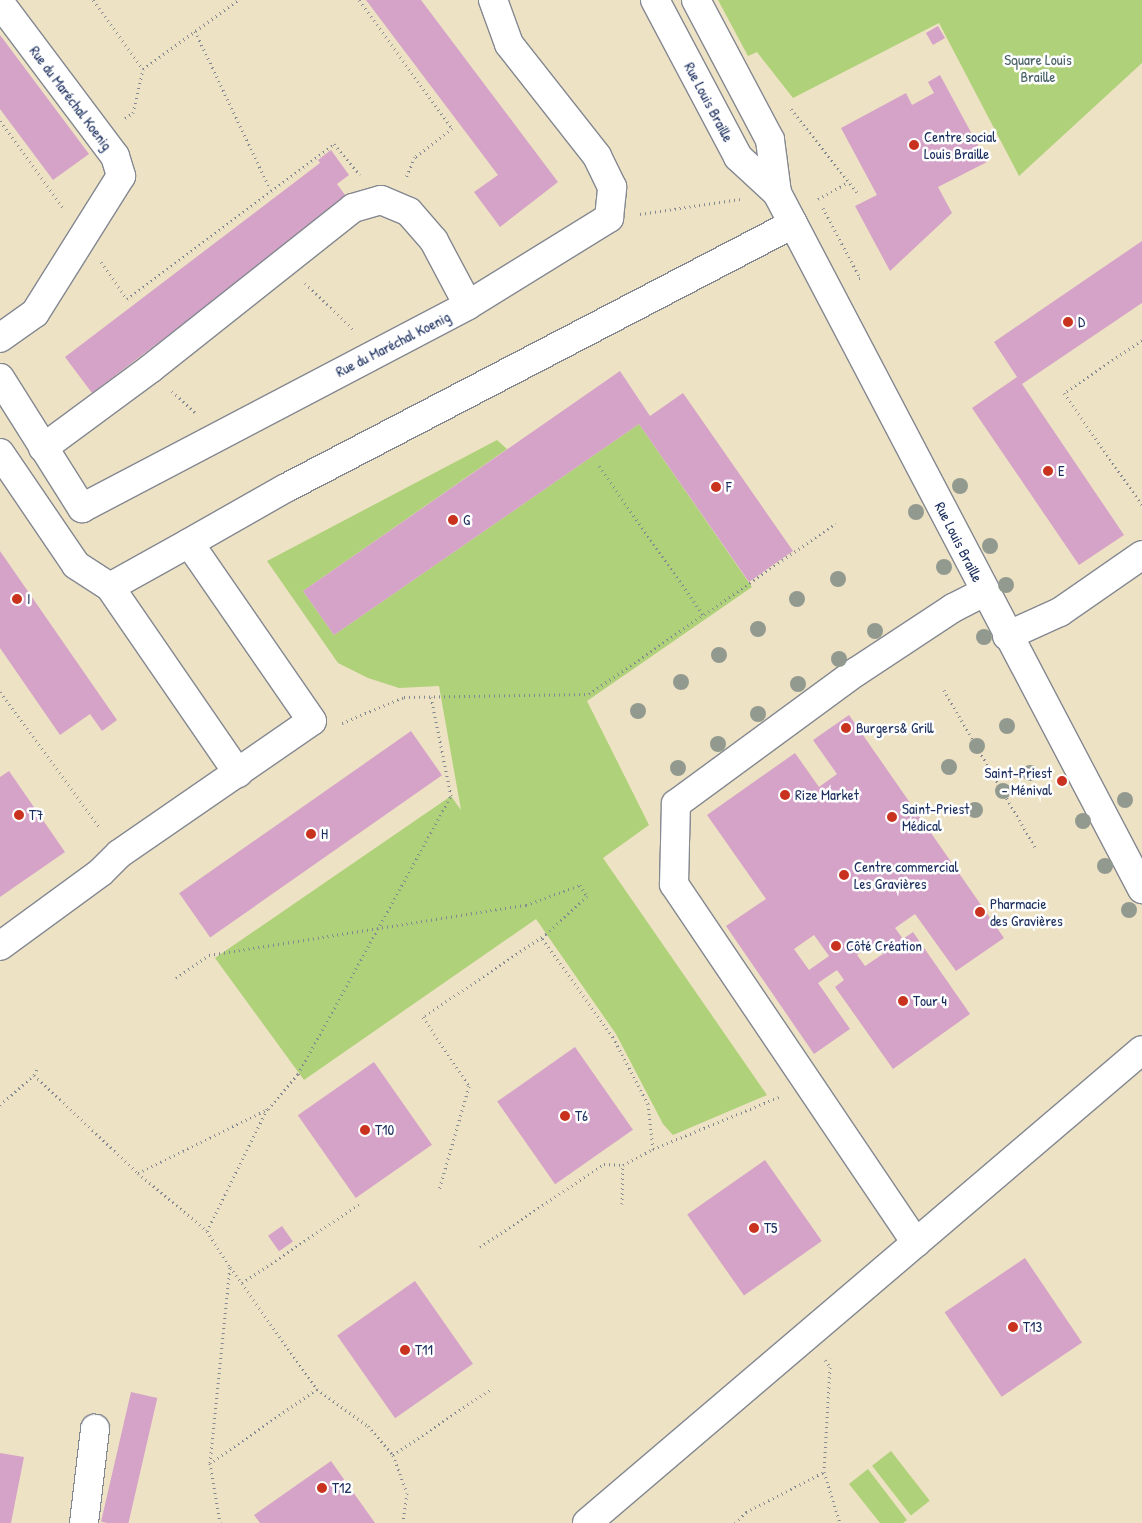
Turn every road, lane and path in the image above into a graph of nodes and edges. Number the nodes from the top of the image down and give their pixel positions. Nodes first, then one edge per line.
1 (93, 0) edge
2 (238, 0) edge
3 (359, 0) edge
4 (493, 0) edge
5 (655, 0) edge
6 (696, 0) edge
7 (0, 3) edge
8 (195, 31) junction
9 (143, 69) junction
10 (787, 104) dead end
11 (0, 121) edge
12 (100, 136) junction
13 (849, 182) junction
14 (270, 189) junction
15 (857, 192) dead end
16 (777, 193) junction
17 (818, 199) dead end
18 (387, 203) junction
19 (609, 218) junction
20 (794, 224) junction
21 (84, 237) junction
22 (284, 263) junction
23 (468, 305) junction
24 (0, 338) edge
25 (1142, 340) edge
26 (376, 352) junction
27 (150, 369) junction
28 (0, 378) edge
29 (219, 435) junction
30 (43, 448) junction
31 (0, 453) edge
32 (599, 466) dead end
33 (1142, 505) edge
34 (836, 523) dead end
35 (189, 543) junction
36 (1142, 555) edge
37 (110, 586) junction
38 (984, 592) junction
39 (704, 616) junction
40 (1007, 636) junction
41 (944, 690) dead end
42 (0, 692) edge
43 (431, 697) junction
44 (312, 722) junction
45 (238, 773) junction
46 (1036, 849) dead end
47 (119, 854) junction
48 (1142, 889) edge
49 (378, 929) junction
50 (541, 937) junction
51 (0, 946) edge
52 (176, 978) dead end
53 (1142, 1050) edge
54 (37, 1068) dead end
55 (34, 1075) junction
56 (805, 1080) junction
57 (0, 1105) edge
58 (268, 1109) junction
59 (652, 1149) junction
60 (623, 1165) junction
61 (138, 1173) junction
62 (439, 1190) dead end
63 (359, 1204) dead end
64 (622, 1204) dead end
65 (208, 1231) junction
66 (916, 1243) junction
67 (480, 1247) dead end
68 (230, 1266) junction
69 (242, 1283) junction
70 (806, 1335) junction
71 (317, 1388) junction
72 (491, 1390) dead end
73 (95, 1429) dead end
74 (393, 1455) junction
75 (210, 1463) junction
76 (824, 1472) junction
77 (84, 1523) edge
78 (220, 1523) edge
79 (403, 1523) edge
80 (587, 1523) edge
81 (735, 1523) edge
82 (840, 1523) edge

1 - 9 path
2 - 8 path
3 - 18 path
4 - 19 street
5 - 16 street, Rue Louis Braille
6 - 16 street, Rue Louis Braille
7 - 12 street, Rue du Maréchal Koenig
8 - 9 path
8 - 14 path
9 - 12 path
10 - 13 path
11 - 21 path
12 - 21 street, Rue du Maréchal Koenig
13 - 15 path
13 - 17 path
14 - 18 path
14 - 21 path
16 - 19 path
16 - 20 street, Rue Louis Braille
18 - 22 street
18 - 23 street
19 - 23 street, Rue du Maréchal Koenig
20 - 35 street
20 - 38 street, Rue Louis Braille
21 - 24 street, Rue du Maréchal Koenig
22 - 26 path
22 - 27 street
23 - 26 street, Rue du Maréchal Koenig
25 - 33 path
26 - 29 street, Rue du Maréchal Koenig
27 - 29 path
27 - 30 street
28 - 30 street, Rue du Maréchal Koenig
29 - 30 street, Rue du Maréchal Koenig
31 - 37 street
32 - 39 path
34 - 39 path
35 - 37 street
35 - 44 street
36 - 40 street
37 - 45 street
38 - 40 street, Rue Louis Braille
38 - 56 street
39 - 43 path
40 - 48 street, Rue Louis Braille
41 - 46 path
42 - 47 path
43 - 44 path
43 - 49 path
44 - 45 street
45 - 47 street
47 - 51 street
49 - 50 path
49 - 52 path
49 - 58 path
50 - 59 path
50 - 62 path
53 - 66 street
54 - 55 path
55 - 57 path
55 - 61 path
56 - 59 path
56 - 66 street
58 - 61 path
58 - 65 path
59 - 60 path
60 - 64 path
60 - 67 path
61 - 65 path
63 - 69 path
65 - 68 path
66 - 70 street
68 - 69 path
68 - 75 path
69 - 71 path
70 - 76 path
70 - 80 street
71 - 74 path
71 - 75 path
72 - 74 path
73 - 77 street
74 - 79 path
75 - 78 path
76 - 81 path
76 - 82 path

